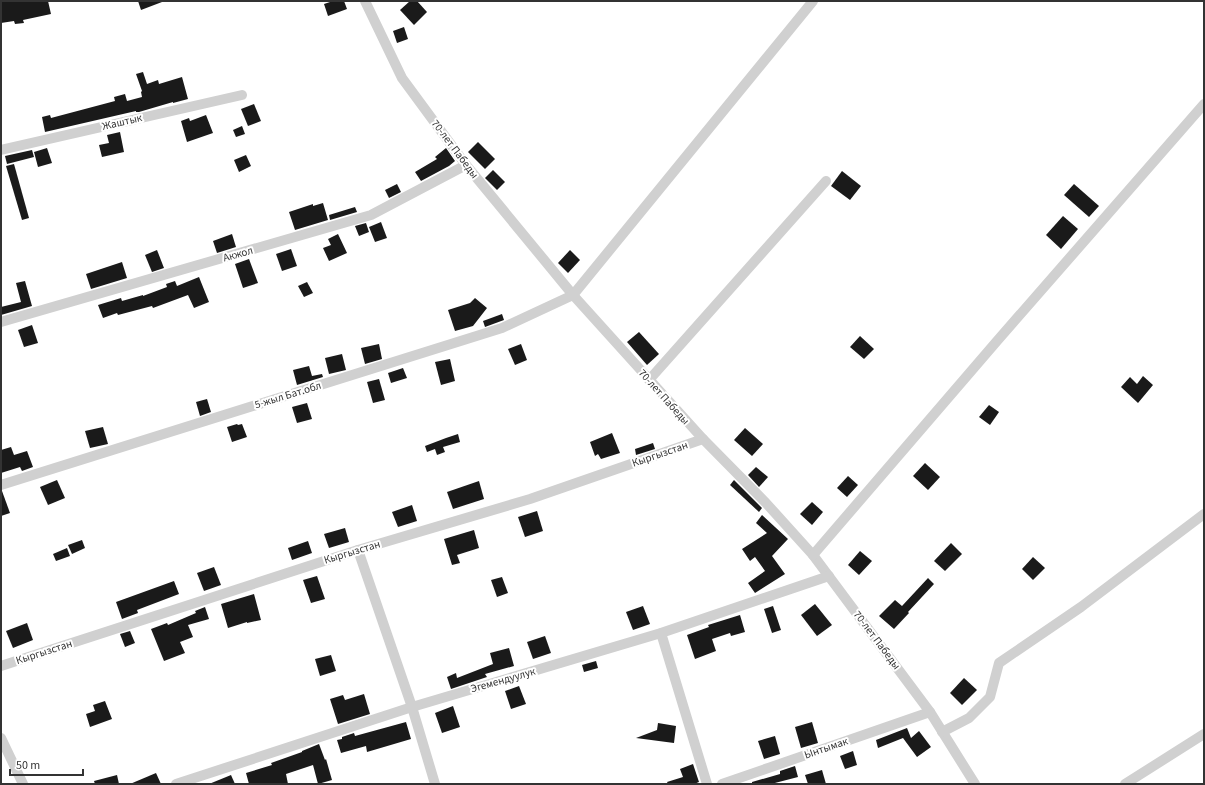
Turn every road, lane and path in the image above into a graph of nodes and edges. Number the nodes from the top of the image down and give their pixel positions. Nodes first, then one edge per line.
1 (365, 1) edge
2 (813, 1) edge
3 (242, 95) dead end
4 (1204, 104) edge
5 (1, 150) edge
6 (466, 165) junction
7 (826, 181) dead end
8 (573, 295) junction
9 (1, 322) edge
10 (650, 380) junction
11 (703, 439) junction
12 (1, 485) edge
13 (1204, 514) edge
14 (358, 550) junction
15 (813, 556) junction
16 (829, 576) junction
17 (661, 633) junction
18 (1, 666) edge
19 (412, 707) junction
20 (930, 712) junction
21 (942, 732) junction
22 (1204, 734) edge
23 (1, 738) edge
24 (23, 784) edge
25 (176, 784) edge
26 (436, 784) edge
27 (706, 784) edge
28 (722, 784) edge
29 (975, 784) edge
30 (1125, 784) edge

1 - 6 street, 70-лет Пабеды
2 - 8 street
3 - 5 street, Жаштык
4 - 15 street
6 - 8 street, 70-лет Пабеды
6 - 9 street, Акжол
7 - 10 street
8 - 10 street, 70-лет Пабеды
8 - 12 street, 5-жыл Бат.обл
10 - 11 street, 70-лет Пабеды
11 - 14 street, Кыргызстан
11 - 15 street, 70-лет Пабеды
13 - 21 street
14 - 18 street, Кыргызстан
14 - 19 street
15 - 16 street, 70-лет Пабеды
16 - 17 street, Эгемендуулук
16 - 20 street, 70-лет Пабеды
17 - 19 street, Эгемендуулук
17 - 27 street
19 - 25 street, Эгемендуулук
19 - 26 street
20 - 21 street, 70-лет Пабеды
20 - 28 street, Ынтымак
21 - 29 street, 70-лет Пабеды
22 - 30 street
23 - 24 street

